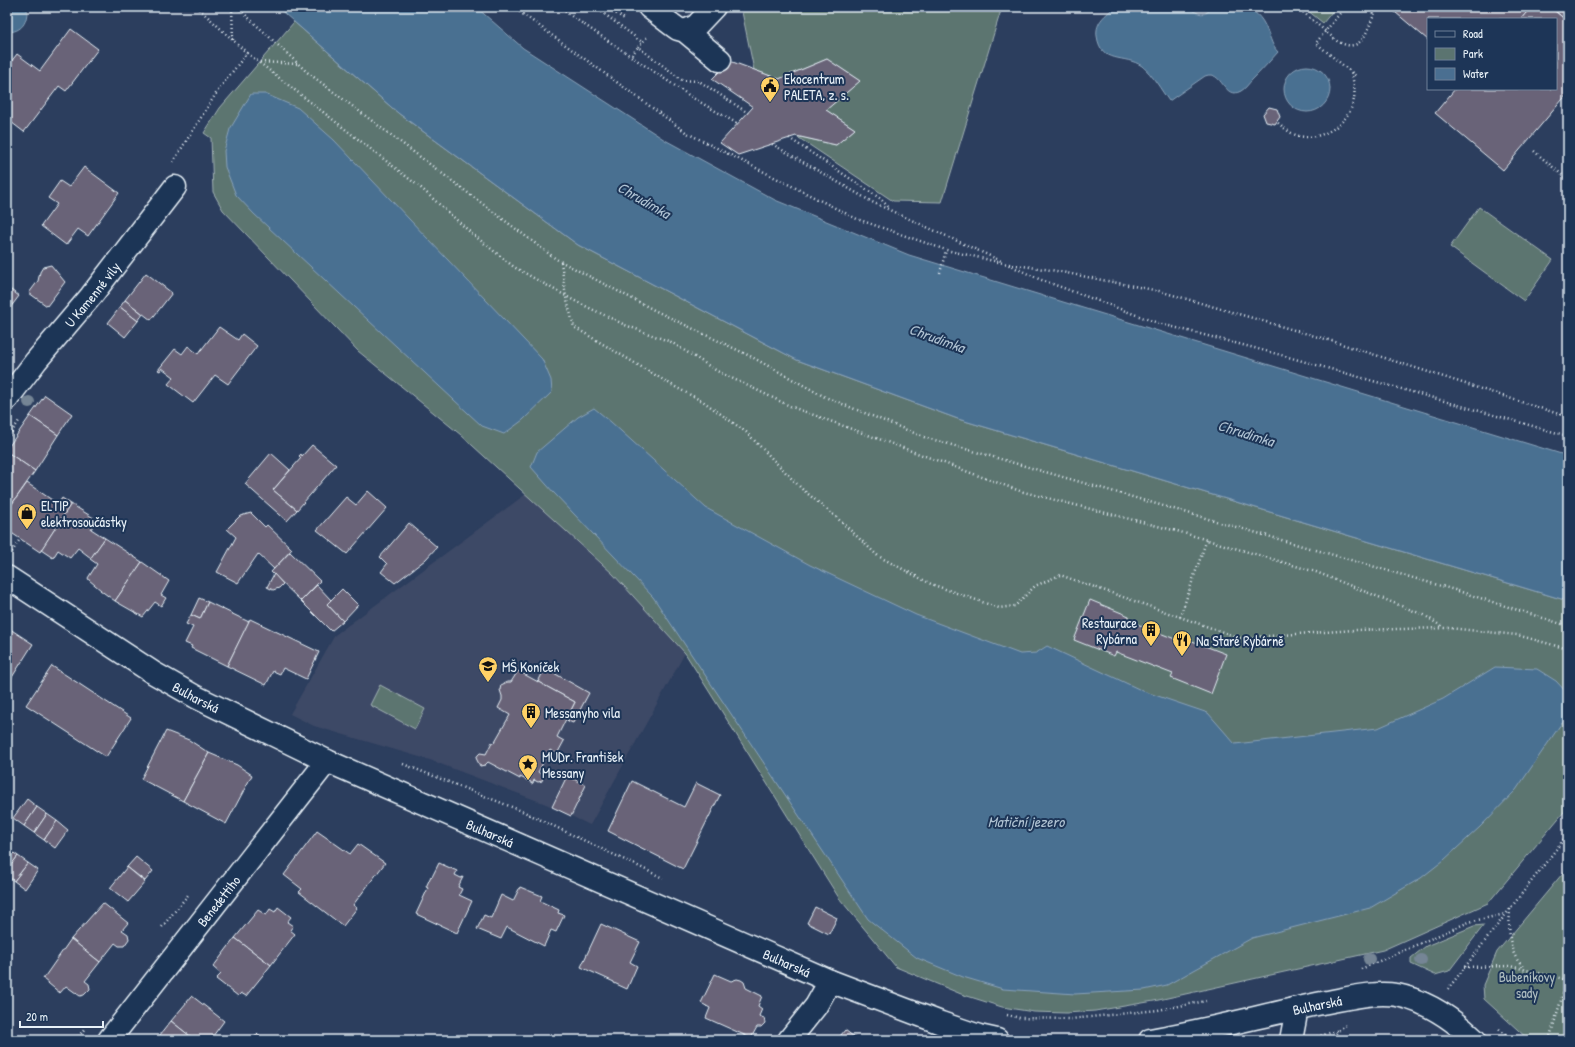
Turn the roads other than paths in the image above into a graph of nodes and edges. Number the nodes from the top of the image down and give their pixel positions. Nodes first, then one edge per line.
1 (649, 7) edge
2 (714, 7) edge
3 (685, 31) junction
4 (720, 60) dead end
5 (175, 187) road end
6 (7, 399) edge
7 (8, 567) edge
8 (327, 761) junction
9 (830, 982) junction
10 (1293, 1009) junction
11 (109, 1040) edge
12 (789, 1040) edge
13 (997, 1040) edge
14 (1150, 1040) edge
15 (1291, 1040) edge
16 (1475, 1040) edge

1 - 3 street
2 - 3 street
3 - 4 street
5 - 6 street, U Kamenné vily
7 - 8 street, Bulharská
8 - 9 street, Bulharská
8 - 11 street, Benedettiho
9 - 12 street
9 - 13 street, Bulharská
10 - 14 street, Bulharská
10 - 15 street
10 - 16 street, Bulharská

